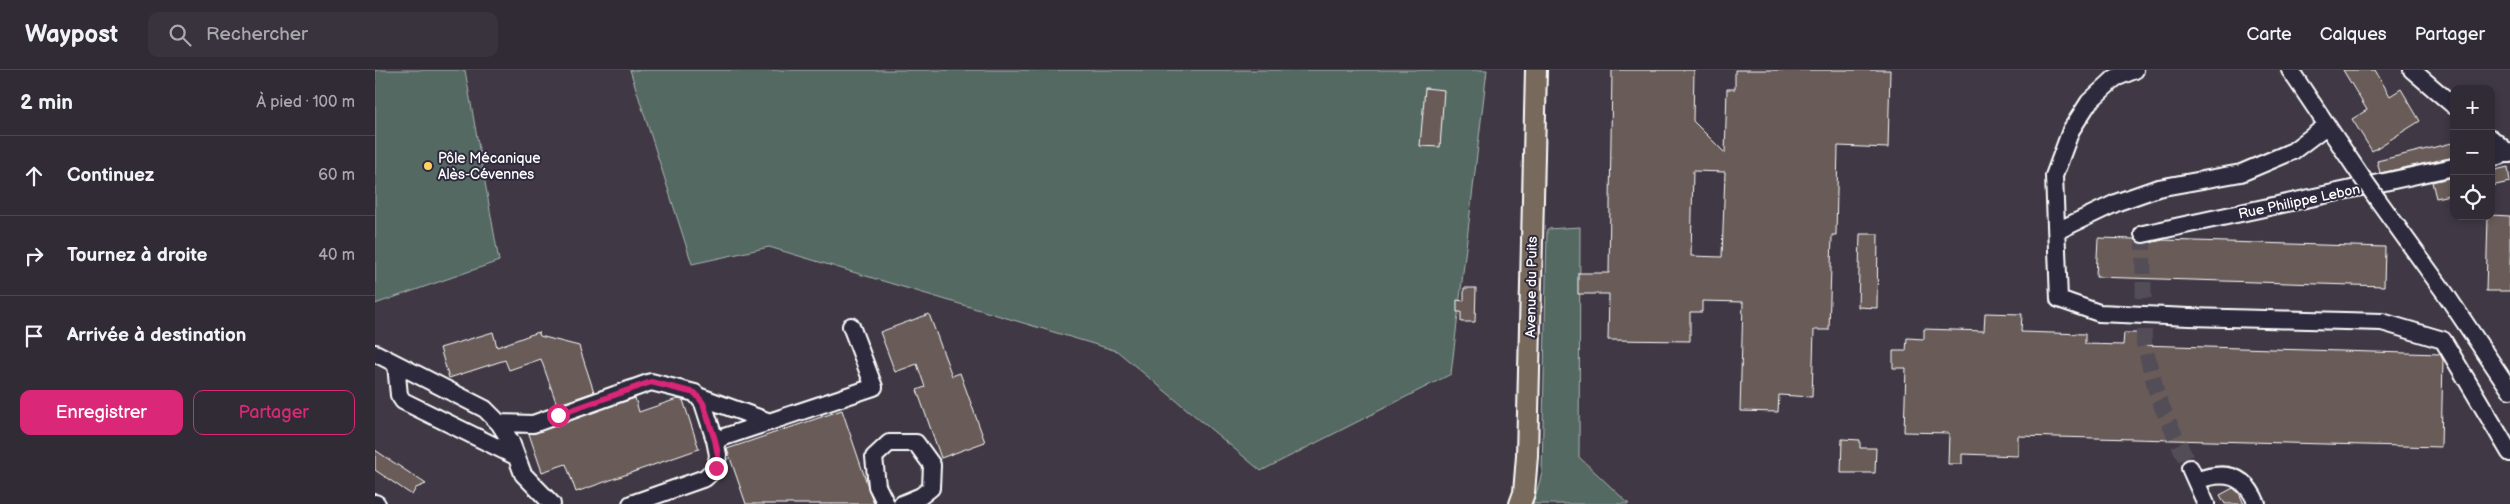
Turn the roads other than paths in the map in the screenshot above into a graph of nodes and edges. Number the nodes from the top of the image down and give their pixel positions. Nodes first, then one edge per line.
1 (1536, 70) edge
2 (2135, 70) edge
3 (2290, 70) edge
4 (2412, 70) edge
5 (2450, 103) edge
6 (2326, 126) junction
7 (2495, 141) edge
8 (2510, 154) edge
9 (2495, 157) edge
10 (2450, 168) edge
11 (2057, 231) junction
12 (2143, 234) dead end
13 (851, 326) dead end
14 (375, 353) edge
15 (395, 365) junction
16 (2510, 390) edge
17 (698, 396) junction
18 (770, 422) junction
19 (499, 423) junction
20 (715, 440) junction
21 (2510, 453) edge
22 (515, 456) junction
23 (552, 504) edge
24 (631, 504) edge
25 (886, 504) edge
26 (902, 504) edge
27 (1520, 504) edge
28 (2206, 504) edge
29 (2257, 504) edge

1 - 27 main road, Avenue du Puits
2 - 11 street
3 - 6 street
4 - 5 street
6 - 11 street
6 - 16 street, bridge
7 - 8 street
8 - 9 street
10 - 12 street, Rue Philippe Lebon
11 - 21 street
13 - 18 street
14 - 15 street
15 - 19 street
15 - 22 street
17 - 18 street
17 - 19 street
17 - 20 street
18 - 20 street
19 - 22 street
20 - 24 street
22 - 23 street
25 - 26 street
28 - 29 street

